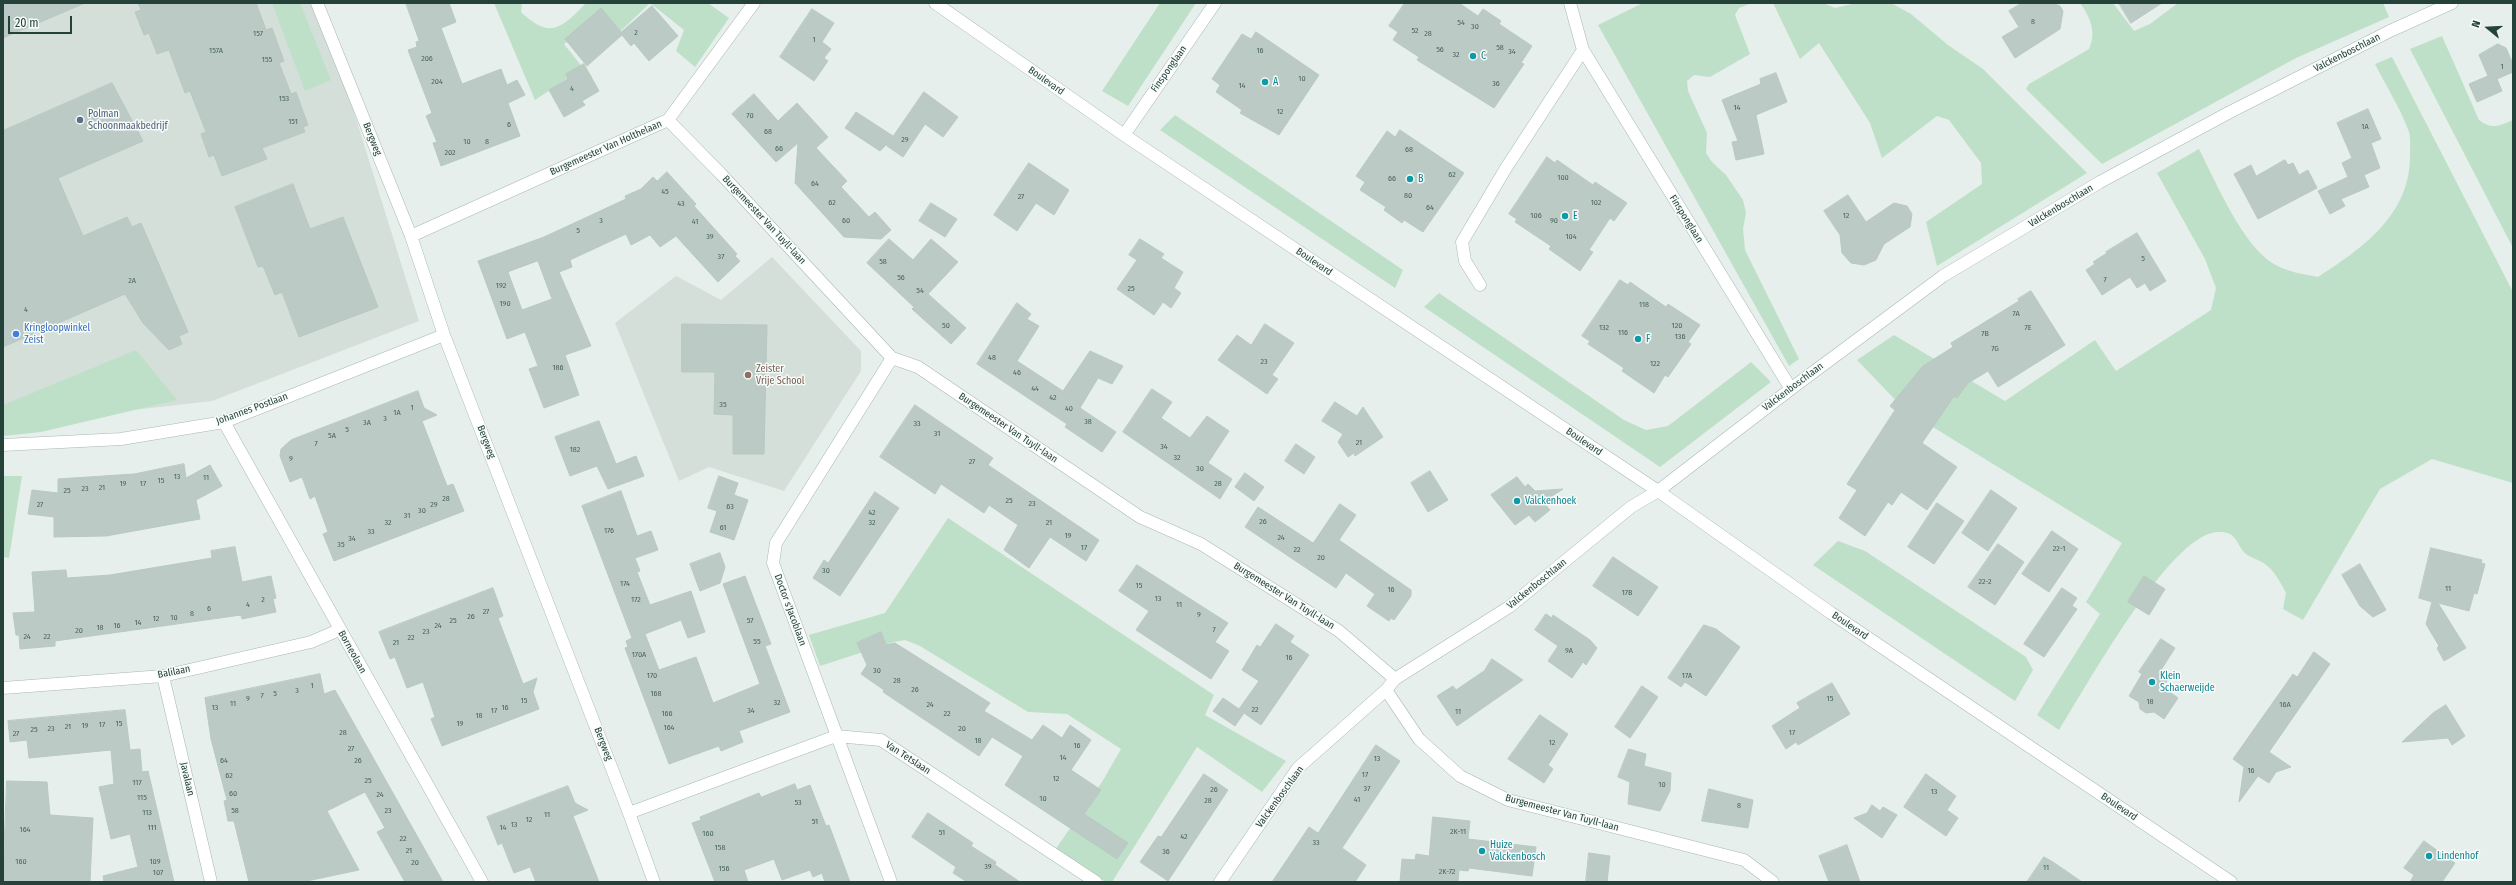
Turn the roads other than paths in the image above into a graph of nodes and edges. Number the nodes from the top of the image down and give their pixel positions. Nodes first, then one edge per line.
1 (318, 3) edge
2 (754, 3) edge
3 (935, 3) edge
4 (1215, 3) edge
5 (1570, 3) edge
6 (2452, 3) edge
7 (1583, 50) junction
8 (668, 120) junction
9 (1124, 135) junction
10 (411, 236) junction
11 (1480, 285) dead end
12 (444, 335) junction
13 (892, 358) junction
14 (1791, 389) junction
15 (224, 422) junction
16 (3, 445) edge
17 (1658, 491) junction
18 (339, 630) junction
19 (163, 676) junction
20 (1395, 679) junction
21 (3, 688) edge
22 (1386, 690) junction
23 (836, 736) junction
24 (630, 813) junction
25 (211, 882) edge
26 (482, 882) edge
27 (654, 882) edge
28 (891, 882) edge
29 (1096, 882) edge
30 (1220, 882) edge
31 (1773, 882) edge
32 (2232, 882) edge

1 - 10 street, Bergweg
2 - 8 street, Burgemeester Van Holthelaan
3 - 9 street, Boulevard
4 - 9 street, Finsponglaan
5 - 7 street, Finsponglaan
6 - 14 street, Valckenboschlaan
7 - 11 street
7 - 14 street, Finsponglaan
8 - 10 street, Burgemeester Van Holthelaan
8 - 13 street, Burgemeester Van Tuyll-laan
9 - 17 street, Boulevard
10 - 12 street, Bergweg
12 - 15 street, Johannes Postlaan
12 - 24 street, Bergweg
13 - 20 street, Burgemeester Van Tuyll-laan
13 - 23 street, Doctor s'Jacoblaan
14 - 17 street, Valckenboschlaan
15 - 16 street, Johannes Postlaan
15 - 18 street, Borneolaan
17 - 20 street, Valckenboschlaan
17 - 32 street, Boulevard
18 - 19 street, Balilaan
18 - 26 street, Borneolaan
19 - 21 street, Balilaan
19 - 25 street, Javalaan
20 - 22 street, Valckenboschlaan
22 - 30 street, Valckenboschlaan
22 - 31 street, Burgemeester Van Tuyll-laan
23 - 24 street, Van Tetslaan
23 - 28 street, Doctor s'Jacoblaan
23 - 29 street, Van Tetslaan
24 - 27 street, Bergweg

